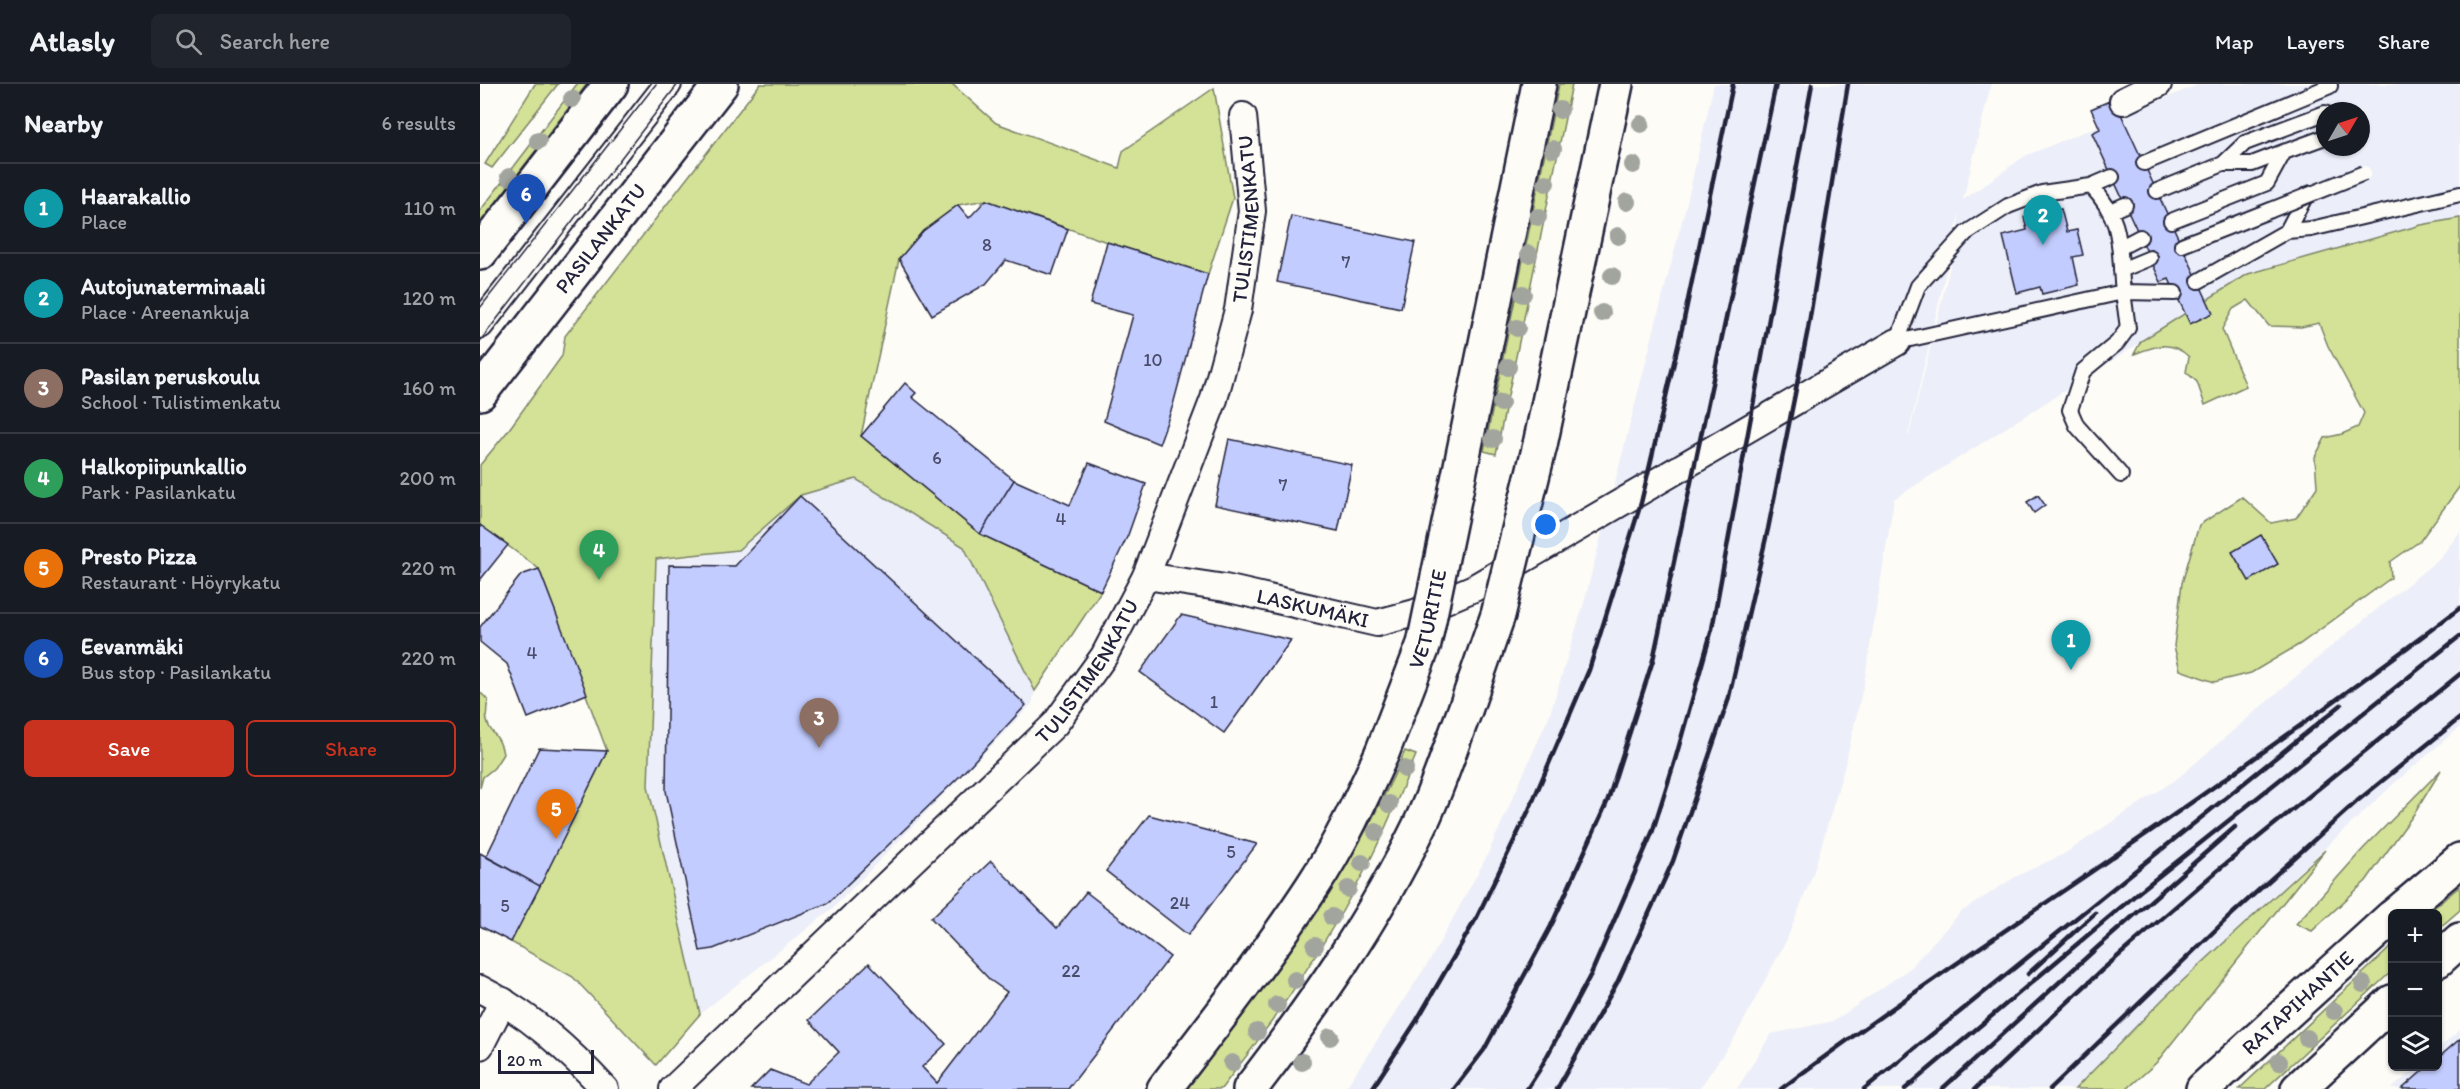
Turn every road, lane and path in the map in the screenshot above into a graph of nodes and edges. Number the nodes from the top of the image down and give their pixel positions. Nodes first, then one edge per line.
1 (611, 84) edge
2 (668, 84) edge
3 (721, 84) edge
4 (1539, 84) edge
5 (1616, 84) edge
6 (2158, 84) edge
7 (2330, 86) dead end
8 (2123, 101) dead end
9 (1243, 116) dead end
10 (2316, 116) edge
11 (2316, 116) edge
12 (2244, 120) junction
13 (2316, 140) edge
14 (2316, 140) edge
15 (2144, 163) dead end
16 (2223, 164) junction
17 (2112, 177) dead end
18 (2091, 186) junction
19 (2157, 191) dead end
20 (2460, 195) edge
21 (2125, 205) dead end
22 (2111, 211) junction
23 (2171, 221) dead end
24 (2287, 231) junction
25 (2140, 237) dead end
26 (2182, 245) dead end
27 (2121, 247) junction
28 (480, 253) edge
29 (2150, 258) dead end
30 (2121, 270) junction
31 (2199, 281) dead end
32 (2123, 292) junction
33 (2175, 292) dead end
34 (480, 326) edge
35 (1897, 342) junction
36 (480, 393) edge
37 (2121, 475) dead end
38 (1146, 576) junction
39 (2460, 860) edge
40 (2402, 909) edge
41 (2388, 921) edge
42 (2460, 940) edge
43 (2442, 956) edge
44 (480, 989) edge
45 (503, 1001) junction
46 (2388, 1006) edge
47 (480, 1046) edge
48 (605, 1089) edge
49 (673, 1089) edge
50 (1164, 1089) edge
51 (1250, 1089) edge
52 (2203, 1089) edge
53 (2298, 1089) edge

1 - 28 main road
2 - 34 street, PASILANKATU
3 - 36 main road, PASILANKATU
4 - 50 main road, VETURITIE, bridge
5 - 51 main road, bridge
6 - 8 street
7 - 12 lane
9 - 38 street, TULISTIMENKATU
10 - 12 lane
11 - 16 lane
12 - 15 lane
13 - 16 lane
14 - 23 lane
16 - 19 lane
17 - 18 lane
18 - 22 lane
18 - 35 lane
20 - 24 lane
21 - 22 lane
22 - 27 lane
24 - 26 lane, bridge
24 - 31 lane
25 - 27 lane
27 - 30 lane
29 - 30 lane
30 - 32 lane
32 - 33 lane
32 - 35 lane
32 - 37 lane
35 - 38 street, LASKUMÄKI
38 - 49 street, TULISTIMENKATU
39 - 40 main road
41 - 52 main road, RATAPIHANTIE
42 - 43 main road
44 - 45 street
45 - 47 street
45 - 48 street
46 - 53 main road

